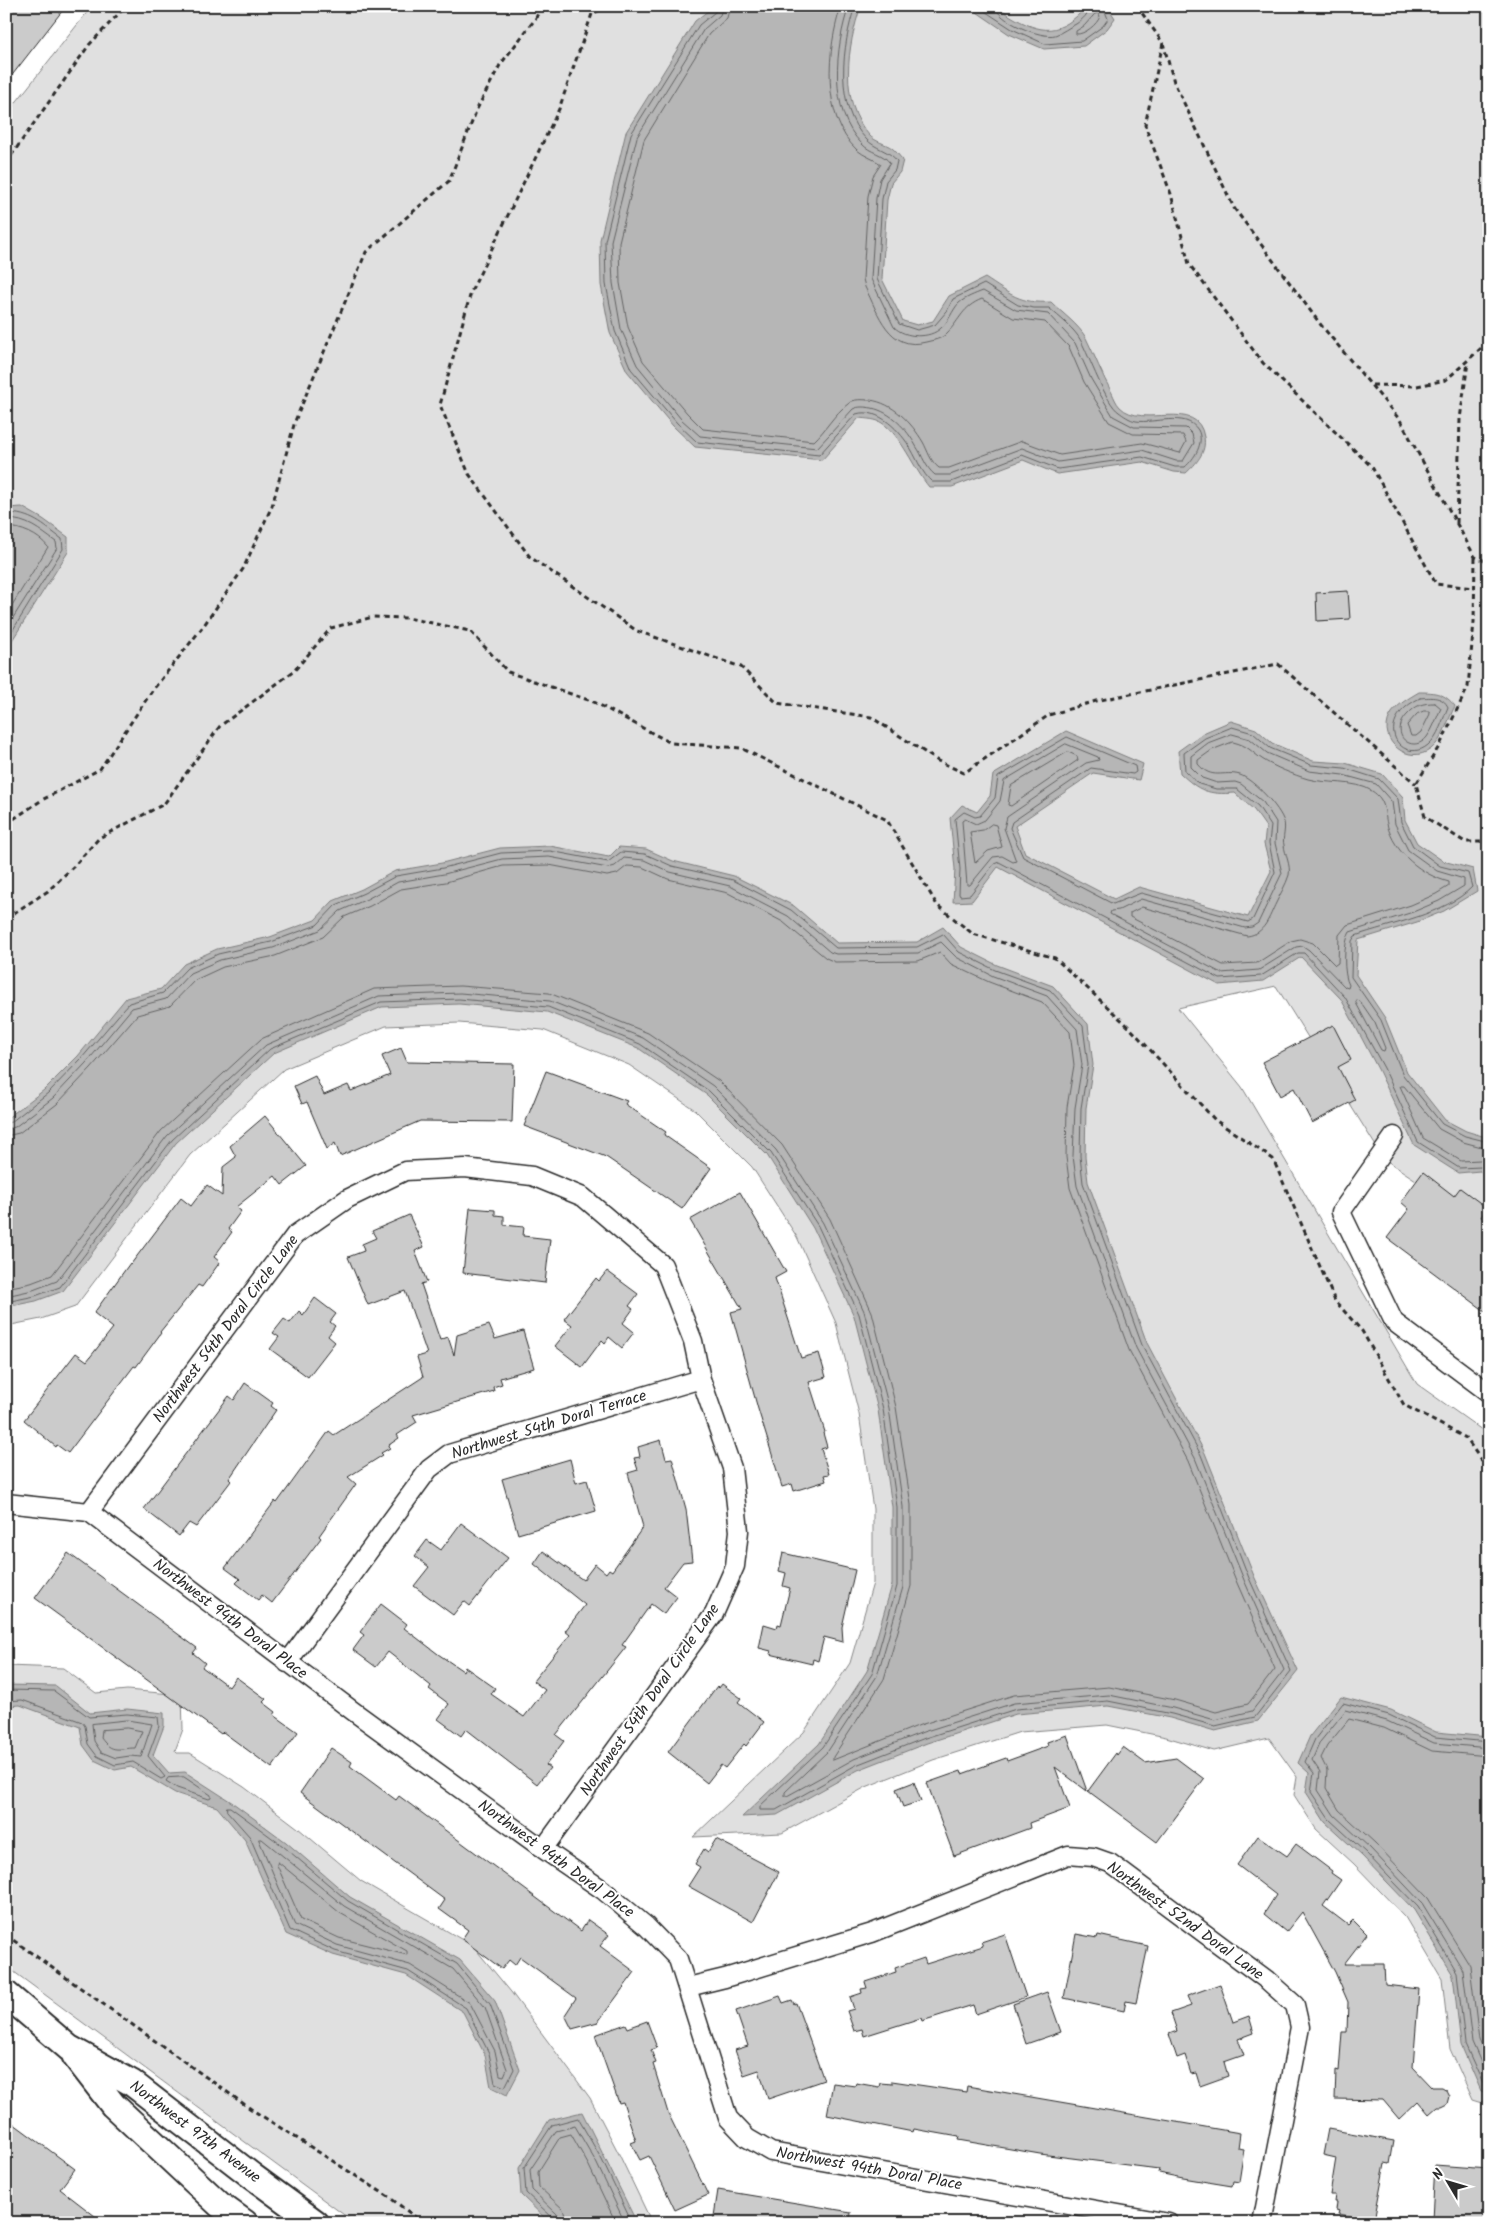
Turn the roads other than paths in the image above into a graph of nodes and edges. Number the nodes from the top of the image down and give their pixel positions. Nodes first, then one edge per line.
1 (1394, 1136) dead end
2 (701, 1379) junction
3 (1489, 1393) edge
4 (6, 1503) edge
5 (89, 1512) junction
6 (287, 1662) junction
7 (543, 1849) junction
8 (688, 1987) junction
9 (6, 1994) edge
10 (69, 2048) junction
11 (244, 2223) edge
12 (316, 2223) edge
13 (1169, 2223) edge
14 (1262, 2223) edge

1 - 3 street
2 - 5 street, Northwest 54th Doral Circle Lane
2 - 6 street, Northwest 54th Doral Terrace
2 - 7 street, Northwest 54th Doral Circle Lane
4 - 5 street
5 - 6 street, Northwest 94th Doral Place
6 - 7 street, Northwest 94th Doral Place
7 - 8 street, Northwest 94th Doral Place
8 - 13 street, Northwest 94th Doral Place
8 - 14 street, Northwest 52nd Doral Lane
9 - 10 street, Northwest 97th Avenue
10 - 11 street, Northwest 97th Avenue
10 - 12 street, Northwest 97th Avenue

